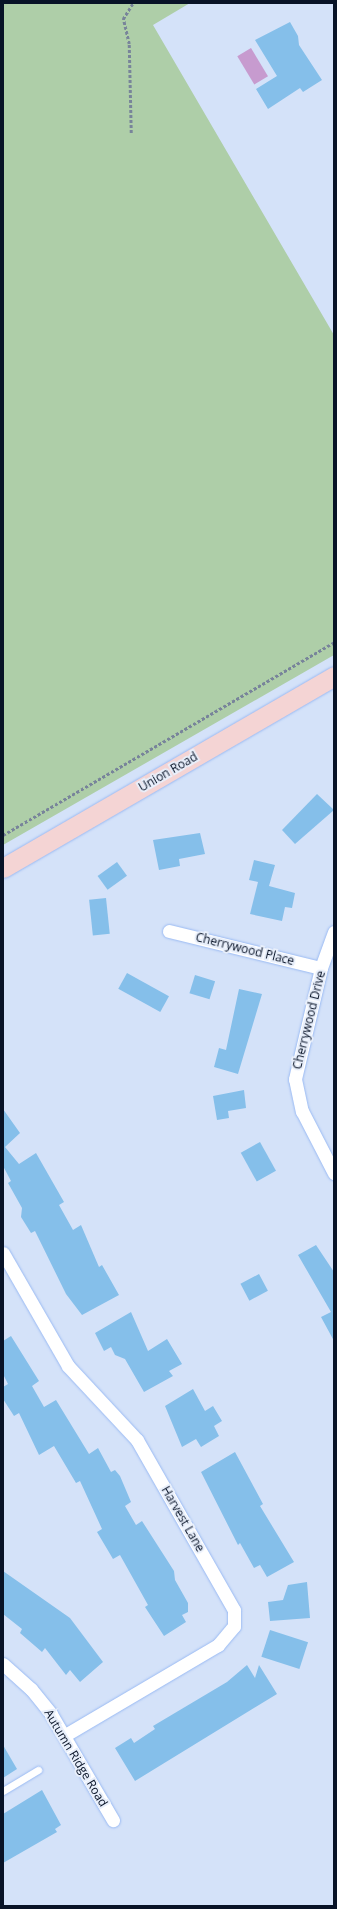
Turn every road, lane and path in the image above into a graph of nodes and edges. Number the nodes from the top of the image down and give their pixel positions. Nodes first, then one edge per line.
1 (133, 3) edge
2 (131, 133) dead end
3 (334, 642) edge
4 (334, 676) edge
5 (3, 834) edge
6 (3, 868) edge
7 (169, 931) dead end
8 (334, 932) edge
9 (321, 968) junction
10 (334, 1173) edge
11 (3, 1253) edge
12 (3, 1664) edge
13 (65, 1735) junction
14 (38, 1770) dead end
15 (3, 1791) edge
16 (113, 1820) dead end

1 - 2 path
3 - 5 path
4 - 6 main road, Union Road
7 - 9 street, Cherrywood Place
8 - 9 street, Cherrywood Drive
9 - 10 street, Cherrywood Drive
11 - 13 street, Harvest Lane
12 - 13 street, Autumn Ridge Road
13 - 16 street, Autumn Ridge Road
14 - 15 lane

